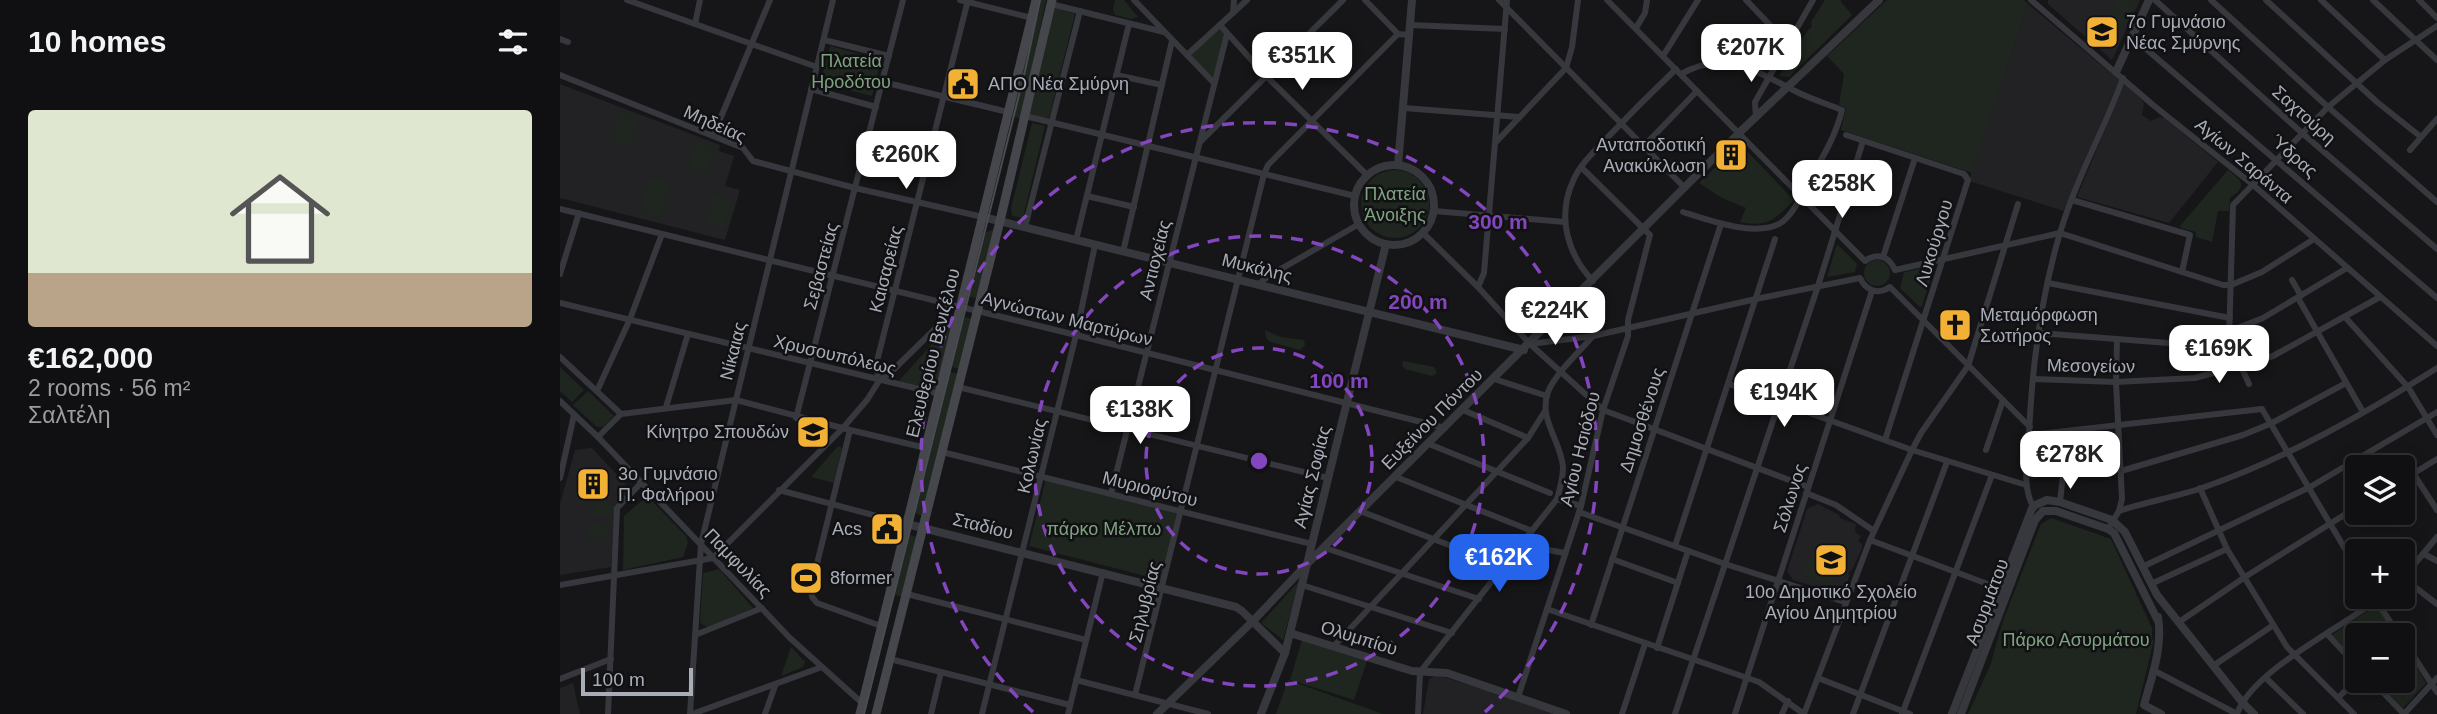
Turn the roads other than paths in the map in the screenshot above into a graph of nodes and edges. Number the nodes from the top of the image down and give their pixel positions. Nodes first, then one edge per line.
1 (627, 0) edge
2 (700, 0) edge
3 (770, 0) edge
4 (833, 0) edge
5 (903, 0) edge
6 (1036, 0) edge
7 (1134, 0) edge
8 (1234, 0) edge
9 (1247, 0) edge
10 (1343, 0) edge
11 (1365, 0) edge
12 (1412, 0) edge
13 (1499, 0) edge
14 (1578, 0) edge
15 (1607, 0) edge
16 (1647, 0) edge
17 (1698, 0) edge
18 (1746, 0) edge
19 (1813, 0) edge
20 (1879, 0) edge
21 (2031, 0) edge
22 (2149, 0) edge
23 (2155, 0) edge
24 (2211, 0) edge
25 (2266, 0) edge
26 (2321, 0) edge
27 (2373, 0) edge
28 (2419, 0) edge
29 (965, 1) edge
30 (1051, 2) edge
31 (1507, 4) edge
32 (1080, 11) junction
33 (1233, 13) junction
34 (1032, 18) junction
35 (2437, 18) edge
36 (695, 24) junction
37 (1129, 24) junction
38 (1220, 25) junction
39 (1410, 25) junction
40 (2437, 26) edge
41 (1636, 28) junction
42 (1505, 29) junction
43 (1164, 33) junction
44 (1227, 34) junction
45 (1398, 34) junction
46 (1409, 35) junction
47 (2132, 37) junction
48 (560, 39) edge
49 (824, 40) junction
50 (1172, 41) junction
51 (2416, 41) junction
52 (568, 42) dead end
53 (1787, 43) junction
54 (752, 44) junction
55 (1187, 55) junction
56 (889, 56) junction
57 (1663, 56) junction
58 (2385, 60) junction
59 (2437, 60) edge
60 (817, 67) junction
61 (1566, 68) junction
62 (1678, 72) junction
63 (560, 75) edge
64 (1116, 75) junction
65 (1265, 75) junction
66 (2119, 75) junction
67 (1769, 76) junction
68 (883, 82) junction
69 (2357, 82) junction
70 (1214, 83) junction
71 (1162, 85) junction
72 (1788, 87) junction
73 (811, 89) junction
74 (1697, 91) junction
75 (943, 96) junction
76 (876, 107) junction
77 (2328, 107) junction
78 (1404, 108) junction
79 (1008, 112) junction
80 (1024, 116) junction
81 (1498, 116) junction
82 (1519, 117) junction
83 (1756, 118) junction
84 (2437, 118) edge
85 (1311, 121) junction
86 (1053, 123) junction
87 (1621, 123) junction
88 (1739, 133) junction
89 (2302, 133) junction
90 (1101, 135) junction
91 (1846, 135) dead end
92 (713, 136) junction
93 (2421, 136) junction
94 (1863, 141) junction
95 (1496, 142) junction
96 (1199, 143) junction
97 (1148, 146) junction
98 (1644, 146) junction
99 (2410, 150) dead end
100 (1196, 158) junction
101 (1915, 158) junction
102 (2277, 160) junction
103 (1398, 165) junction
104 (1581, 167) junction
105 (792, 171) junction
106 (1264, 174) junction
107 (1367, 175) junction
108 (2252, 184) junction
109 (855, 188) junction
110 (1685, 188) junction
111 (1087, 196) junction
112 (1355, 196) junction
113 (1800, 197) junction
114 (2072, 200) junction
115 (917, 202) junction
116 (2437, 202) edge
117 (2018, 204) dead end
118 (1134, 207) junction
119 (560, 209) edge
120 (1434, 211) junction
121 (1683, 212) dead end
122 (579, 213) junction
123 (1489, 215) junction
124 (983, 217) junction
125 (1000, 221) junction
126 (1565, 222) junction
127 (1721, 223) junction
128 (1359, 224) junction
129 (1025, 227) junction
130 (1644, 230) junction
131 (1835, 232) junction
132 (1423, 233) junction
133 (2060, 233) junction
134 (662, 234) junction
135 (1775, 239) dead end
136 (2314, 239) junction
137 (1076, 240) junction
138 (1386, 244) junction
139 (1095, 245) junction
140 (2006, 246) junction
141 (2437, 249) edge
142 (1123, 251) junction
143 (1883, 257) junction
144 (1945, 258) junction
145 (770, 260) junction
146 (1169, 263) junction
147 (2347, 268) junction
148 (2182, 272) junction
149 (560, 274) edge
150 (833, 276) junction
151 (1238, 280) junction
152 (2292, 280) dead end
153 (1593, 281) junction
154 (2048, 283) junction
155 (1258, 285) junction
156 (2231, 285) junction
157 (1818, 286) junction
158 (1478, 287) junction
159 (895, 291) junction
160 (1871, 291) junction
161 (2299, 297) junction
162 (2380, 297) junction
163 (2437, 298) edge
164 (1756, 299) junction
165 (560, 303) edge
166 (945, 303) junction
167 (960, 307) junction
168 (976, 311) junction
169 (1369, 312) junction
170 (1692, 313) junction
171 (2345, 317) junction
172 (630, 318) junction
173 (2230, 318) junction
174 (1924, 320) junction
175 (1629, 328) junction
176 (2230, 331) junction
177 (2318, 332) junction
178 (2039, 333) junction
179 (688, 334) junction
180 (1076, 335) junction
181 (1593, 337) junction
182 (2117, 339) junction
183 (2437, 346) edge
184 (1527, 347) junction
185 (748, 349) junction
186 (1146, 353) junction
187 (560, 357) edge
188 (809, 364) junction
189 (2240, 365) junction
190 (1968, 366) junction
191 (2437, 368) edge
192 (1562, 371) junction
193 (1216, 372) junction
194 (1494, 379) junction
195 (2034, 379) junction
196 (879, 381) junction
197 (2116, 382) junction
198 (2346, 383) junction
199 (1729, 384) junction
200 (2249, 384) dead end
201 (958, 387) junction
202 (2408, 387) junction
203 (597, 391) junction
204 (940, 394) junction
205 (1547, 396) junction
206 (736, 400) junction
207 (2003, 400) junction
208 (560, 401) edge
209 (1347, 402) junction
210 (1778, 402) junction
211 (666, 407) junction
212 (1463, 410) junction
213 (1603, 410) junction
214 (1057, 411) junction
215 (1546, 411) junction
216 (2363, 412) junction
217 (2437, 412) edge
218 (621, 414) junction
219 (574, 415) junction
220 (796, 418) junction
221 (2427, 419) junction
222 (1830, 421) junction
223 (2272, 424) junction
224 (2118, 425) junction
225 (2030, 427) junction
226 (1445, 428) junction
227 (842, 429) junction
228 (1127, 429) junction
229 (850, 430) junction
230 (1653, 430) junction
231 (2029, 435) junction
232 (2437, 435) edge
233 (598, 437) junction
234 (1528, 438) junction
235 (1885, 440) junction
236 (1429, 444) junction
237 (1198, 446) junction
238 (926, 448) junction
239 (1707, 449) junction
240 (1912, 450) junction
241 (1986, 450) dead end
242 (942, 452) junction
243 (2288, 453) junction
244 (2437, 459) edge
245 (1947, 462) junction
246 (2064, 466) dead end
247 (1756, 467) junction
248 (1497, 471) junction
249 (2121, 471) junction
250 (2415, 472) edge
251 (1992, 475) junction
252 (2415, 476) edge
253 (1042, 477) junction
254 (1396, 477) junction
255 (560, 478) edge
256 (1328, 478) junction
257 (641, 483) junction
258 (2026, 485) junction
259 (2310, 487) junction
260 (2200, 488) junction
261 (779, 490) junction
262 (1807, 490) junction
263 (1550, 493) dead end
264 (1111, 494) junction
265 (1557, 499) junction
266 (2060, 502) junction
267 (833, 505) junction
268 (1466, 505) junction
269 (2033, 506) junction
270 (1580, 509) junction
271 (2437, 510) edge
272 (1182, 511) junction
273 (1360, 511) junction
274 (2119, 511) junction
275 (2040, 513) junction
276 (2345, 515) edge
277 (907, 524) junction
278 (2110, 524) junction
279 (2330, 524) junction
280 (923, 527) junction
281 (1622, 527) junction
282 (2217, 530) junction
283 (1532, 531) junction
284 (1874, 531) junction
285 (1314, 533) junction
286 (2437, 537) edge
287 (1333, 539) junction
288 (1434, 539) junction
289 (1525, 540) junction
290 (1870, 540) junction
291 (701, 544) junction
292 (1312, 544) junction
293 (1675, 546) junction
294 (1325, 548) junction
295 (2227, 549) junction
296 (2345, 549) edge
297 (1688, 551) junction
298 (1023, 552) junction
299 (1565, 553) junction
300 (2424, 554) junction
301 (1912, 555) junction
302 (713, 558) junction
303 (1612, 559) junction
304 (700, 560) junction
305 (2437, 561) edge
306 (1307, 564) junction
307 (1725, 564) junction
308 (2415, 564) edge
309 (1504, 566) junction
310 (2142, 567) junction
311 (1103, 572) junction
312 (1956, 572) junction
313 (1402, 573) junction
314 (614, 575) junction
315 (2244, 578) junction
316 (2149, 580) junction
317 (1778, 581) junction
318 (1678, 583) junction
319 (560, 585) edge
320 (1302, 585) junction
321 (1163, 587) junction
322 (2415, 587) edge
323 (2001, 589) junction
324 (907, 594) junction
325 (1479, 599) junction
326 (1844, 602) junction
327 (2437, 604) edge
328 (1369, 606) junction
329 (762, 608) junction
330 (1547, 608) junction
331 (2362, 609) edge
332 (1006, 619) junction
333 (2158, 621) junction
334 (2179, 622) junction
335 (1255, 623) junction
336 (1591, 625) junction
337 (2272, 625) junction
338 (881, 626) junction
339 (1290, 633) junction
340 (1452, 633) junction
341 (2327, 634) junction
342 (695, 635) junction
343 (1086, 640) junction
344 (1645, 644) junction
345 (1334, 646) junction
346 (1657, 648) junction
347 (1285, 653) junction
348 (2345, 653) edge
349 (2295, 656) junction
350 (611, 659) junction
351 (890, 659) junction
352 (1693, 659) junction
353 (2415, 659) edge
354 (2213, 666) junction
355 (822, 667) junction
356 (2153, 670) junction
357 (941, 672) junction
358 (1420, 672) junction
359 (1747, 677) junction
360 (1818, 678) junction
361 (2266, 678) junction
362 (2437, 678) edge
363 (560, 679) edge
364 (1076, 680) junction
365 (989, 684) junction
366 (2431, 684) junction
367 (775, 685) junction
368 (2345, 691) edge
369 (2437, 692) edge
370 (2384, 693) edge
371 (1135, 695) junction
372 (1860, 695) junction
373 (1518, 697) junction
374 (2338, 698) junction
375 (1788, 701) junction
376 (2242, 702) junction
377 (863, 703) junction
378 (1168, 704) junction
379 (1070, 705) junction
380 (2143, 709) edge
381 (1183, 711) edge
382 (1905, 713) edge
383 (608, 714) edge
384 (691, 714) edge
385 (765, 714) edge
386 (860, 714) edge
387 (875, 714) edge
388 (931, 714) edge
389 (982, 714) edge
390 (1068, 714) edge
391 (1157, 714) edge
392 (1208, 714) edge
393 (1261, 714) edge
394 (1418, 714) edge
395 (1566, 714) edge
396 (1622, 714) edge
397 (1675, 714) edge
398 (1735, 714) edge
399 (1782, 714) edge
400 (1804, 714) edge
401 (1853, 714) edge
402 (1952, 714) edge
403 (1961, 714) edge
404 (2161, 714) edge
405 (2237, 714) edge
406 (2254, 714) edge
407 (2303, 714) edge
408 (2354, 714) edge
409 (2404, 714) edge

1 - 36 street
2 - 36 street
3 - 54 street
4 - 49 street, Νίκαιας
5 - 56 street, Σεβαστείας
6 - 34 main road, Ελευθερίου Βενιζέλου
7 - 43 street
8 - 33 street
9 - 33 street
10 - 65 street
11 - 45 street
12 - 39 street
13 - 31 street
14 - 61 street
15 - 41 street
16 - 41 street
17 - 57 street
18 - 53 street
19 - 53 street
20 - 72 street, Ευξείνου Πόντου
21 - 66 street, Αγίων Σαράντα
22 - 47 street
23 - 89 street, Σαχτούρη
24 - 77 street
25 - 69 street
26 - 58 street
27 - 51 street
28 - 35 street
29 - 34 street
29 - 75 street, Καισαρείας
30 - 32 street
30 - 80 main road, Ελευθερίου Βενιζέλου
31 - 42 street
31 - 61 street
32 - 37 street
32 - 86 street
33 - 38 street
34 - 79 main road, Ελευθερίου Βενιζέλου
36 - 54 street
37 - 43 street
37 - 64 street
38 - 44 street
38 - 55 street
39 - 42 street
39 - 46 street
40 - 51 street
41 - 57 street
42 - 81 street
43 - 50 street
44 - 65 street
44 - 70 street, Αντιοχείας
45 - 46 street
45 - 85 street, Σηλυβρίας
46 - 78 street
47 - 66 street
47 - 102 street, Ύδρας
48 - 52 street
49 - 56 street
49 - 60 street, Νίκαιας
50 - 55 street
50 - 71 street
51 - 58 street
51 - 59 street
53 - 67 street
54 - 60 street
54 - 92 street
55 - 70 street
56 - 68 street, Σεβαστείας
57 - 62 street
58 - 69 street
60 - 73 street, Νίκαιας
61 - 82 street
61 - 87 street
62 - 67 street
62 - 74 street
62 - 87 street
63 - 92 street, Μηδείας
64 - 71 street
64 - 90 street
65 - 85 street
65 - 96 street
66 - 108 street, Αγίων Σαράντα
66 - 114 street
67 - 72 street
67 - 83 street
68 - 75 street
68 - 76 street, Σεβαστείας
69 - 77 street
69 - 93 street
70 - 96 street, Αντιοχείας
71 - 97 street
72 - 83 street, Ευξείνου Πόντου
72 - 113 street
73 - 76 street
73 - 105 street, Νίκαιας
74 - 88 street
74 - 98 street
75 - 79 street
75 - 115 street, Καισαρείας
76 - 109 street, Σεβαστείας
77 - 89 street
77 - 116 street
78 - 81 street
78 - 103 street
79 - 124 main road, Ελευθερίου Βενιζέλου
80 - 86 street
80 - 125 main road, Ελευθερίου Βενιζέλου
81 - 82 street
81 - 95 street
82 - 95 street
83 - 88 street, Ευξείνου Πόντου
84 - 93 street
85 - 106 street, Σηλυβρίας
85 - 107 street
86 - 90 street
86 - 129 street
87 - 98 street
87 - 104 street
88 - 110 street, Ευξείνου Πόντου
88 - 113 street
89 - 102 street
89 - 141 street, Σαχτούρη
90 - 97 street
90 - 111 street
91 - 94 street, Λυκούργου
92 - 105 street, Μηδείας
93 - 99 street
94 - 101 street, Λυκούργου
94 - 131 street
95 - 123 street
96 - 100 street, Αντιοχείας
97 - 100 street
97 - 118 street
98 - 110 street
100 - 106 street
100 - 146 street, Αντιοχείας
101 - 143 street
101 - 144 street, Λυκούργου
102 - 108 street
102 - 163 street, Ύδρας
103 - 107 street
103 - 120 street
104 - 126 street
104 - 130 street
105 - 109 street, Μηδείας
105 - 145 street, Νίκαιας
106 - 112 street
106 - 151 street, Σηλυβρίας
107 - 112 street
108 - 136 street, Αγίων Σαράντα
108 - 156 street
109 - 115 street, Μηδείας
109 - 150 street, Σεβαστείας
110 - 130 street, Ευξείνου Πόντου
111 - 118 street
111 - 137 street
112 - 128 street
113 - 127 street
113 - 131 street
114 - 133 street
114 - 148 street
115 - 124 street, Μηδείας
115 - 159 street, Καισαρείας
117 - 140 street
118 - 142 street
119 - 122 street, Αγνώστων Μαρτύρων
120 - 123 street
120 - 132 street
121 - 127 street
122 - 134 street, Αγνώστων Μαρτύρων
122 - 149 street
123 - 126 street
123 - 158 street
124 - 125 street, Μυκάλης
124 - 167 main road, Ελευθερίου Βενιζέλου
125 - 129 street, Μυκάλης
125 - 168 main road, Ελευθερίου Βενιζέλου
126 - 153 street
127 - 170 street, Δημοσθένους
128 - 138 street
128 - 155 street
129 - 137 street, Μυκάλης
130 - 153 street, Ευξείνου Πόντου
130 - 175 street, Αγίου Ησιόδου
131 - 143 street
131 - 157 street
132 - 138 street
132 - 158 street
133 - 140 street
133 - 148 street
133 - 154 street
134 - 145 street, Αγνώστων Μαρτύρων
134 - 172 street
135 - 164 street
136 - 147 street, Αγίων Σαράντα
136 - 156 street
137 - 139 street, Μυκάλης
138 - 169 street, Αγίας Σοφίας
139 - 142 street, Μυκάλης
139 - 180 street, Κολωνίας
140 - 144 street
140 - 190 street
142 - 146 street, Μυκάλης
143 - 144 street
144 - 174 street, Λυκούργου
145 - 150 street, Αγνώστων Μαρτύρων
145 - 185 street, Νίκαιας
146 - 151 street, Μυκάλης
146 - 186 street, Αντιοχείας
147 - 161 street
147 - 162 street, Αγίων Σαράντα
148 - 156 street
150 - 159 street, Αγνώστων Μαρτύρων
150 - 188 street, Σεβαστείας
151 - 155 street, Μυκάλης
151 - 193 street, Σηλυβρίας
152 - 161 street
153 - 184 street, Ευξείνου Πόντου
154 - 173 street
154 - 178 street
155 - 169 street, Μυκάλης
156 - 173 street
157 - 160 street
157 - 164 street
157 - 210 street
158 - 184 street
159 - 166 street, Αγνώστων Μαρτύρων
159 - 196 street, Καισαρείας
160 - 174 street
160 - 222 street, Σόλωνος
161 - 176 street
161 - 177 street
162 - 171 street, Μεσογείων
162 - 183 street, Αγίων Σαράντα
164 - 170 street
164 - 199 street
165 - 172 street, Χρυσουπόλεως
166 - 167 street, Αγνώστων Μαρτύρων
166 - 196 street
167 - 168 street, Αγνώστων Μαρτύρων
167 - 204 main road, Ελευθερίου Βενιζέλου
168 - 180 street, Αγνώστων Μαρτύρων
168 - 201 main road, Ελευθερίου Βενιζέλου
169 - 184 street, Μυκάλης
169 - 209 street, Αγίας Σοφίας
170 - 175 street
170 - 230 street, Δημοσθένους
171 - 177 street, Μεσογείων
171 - 202 street
172 - 179 street, Χρυσουπόλεως
172 - 203 street
173 - 176 street
174 - 190 street
174 - 235 street, Λυκούργου
175 - 181 street
175 - 213 street, Αγίου Ησιόδου
176 - 182 street
176 - 189 street
177 - 189 street, Μεσογείων
177 - 198 street
178 - 182 street
178 - 195 street
179 - 185 street, Χρυσουπόλεως
179 - 211 street
180 - 186 street, Αγνώστων Μαρτύρων
180 - 214 street, Κολωνίας
181 - 184 street
181 - 192 street
182 - 197 street
184 - 192 street
184 - 194 street, Ευξείνου Πόντου
185 - 188 street, Χρυσουπόλεως
185 - 206 street, Νίκαιας
186 - 193 street, Αγνώστων Μαρτύρων
186 - 228 street, Αντιοχείας
187 - 203 street
188 - 196 street, Χρυσουπόλεως
188 - 220 street, Σεβαστείας
189 - 197 street, Μεσογείων
189 - 200 street
190 - 207 street
190 - 240 street
191 - 202 street
192 - 205 street
192 - 213 street
193 - 209 street, Αγνώστων Μαρτύρων
193 - 237 street, Σηλυβρίας
194 - 205 street
194 - 212 street, Ευξείνου Πόντου
195 - 197 street, Μεσογείων
195 - 225 street
196 - 204 street, Χρυσουπόλεως
196 - 227 street
197 - 224 street
198 - 216 street
198 - 223 street
199 - 210 street
199 - 239 street
201 - 214 street
201 - 242 main road, Ελευθερίου Βενιζέλου
202 - 216 street
202 - 221 street
203 - 218 street
204 - 238 main road, Ελευθερίου Βενιζέλου
205 - 215 street
206 - 211 street
206 - 220 street
206 - 291 street, Νίκαιας
207 - 225 street
207 - 241 street
208 - 219 street, Παμφυλίας
209 - 226 street, Αγνώστων Μαρτύρων
209 - 256 street, Αγίας Σοφίας
210 - 222 street
210 - 247 street
211 - 218 street
212 - 226 street, Ευξείνου Πόντου
212 - 234 street
213 - 230 street
213 - 270 street, Αγίου Ησιόδου
214 - 228 street
214 - 253 street, Κολωνίας
215 - 234 street
215 - 265 street
216 - 243 street
217 - 221 street
218 - 233 street
219 - 233 street, Παμφυλίας
219 - 255 street
220 - 227 street
221 - 232 street
221 - 259 street
222 - 235 street
222 - 262 street, Σόλωνος
223 - 224 street
223 - 243 street
223 - 249 street
224 - 231 street
224 - 249 street
225 - 231 street
226 - 236 street, Ευξείνου Πόντου
227 - 229 street
227 - 261 street
228 - 237 street
228 - 264 street, Αντιοχείας
229 - 238 street
229 - 267 street
230 - 239 street
230 - 281 street, Δημοσθένους
231 - 258 street
233 - 257 street, Παμφυλίας
234 - 248 street
235 - 240 street
236 - 248 street
236 - 254 street, Ευξείνου Πόντου
237 - 256 street
237 - 272 street, Σηλυβρίας
238 - 277 main road, Ελευθερίου Βενιζέλου
239 - 247 street
239 - 293 street
240 - 245 street
240 - 284 street
242 - 253 street, Μυριοφύτου
242 - 280 main road, Ελευθερίου Βενιζέλου
243 - 259 street
243 - 260 street
244 - 250 street
245 - 251 street
245 - 301 street
246 - 266 street
247 - 262 street
247 - 307 street
248 - 263 street
248 - 268 street
249 - 274 street
251 - 258 street
251 - 312 street
252 - 271 street
253 - 264 street, Μυριοφύτου
253 - 298 street, Κολωνίας
254 - 268 street
254 - 273 street, Ευξείνου Πόντου
256 - 285 street, Αγίας Σοφίας
257 - 291 street, Παμφυλίας
257 - 314 street
258 - 269 street
259 - 279 street
259 - 282 street
260 - 274 street
260 - 282 street
261 - 267 street, Σταδίου
261 - 302 street
262 - 284 street
262 - 317 street, Σόλωνος
264 - 272 street, Μυριοφύτου
265 - 270 street
265 - 283 street
266 - 269 street
266 - 278 street
267 - 277 street, Σταδίου
267 - 338 street
268 - 283 street
268 - 288 street
269 - 275 street
269 - 323 street, Ασυρμάτου
270 - 281 street
270 - 299 street, Αγίου Ησιόδου
272 - 292 street, Μυριοφύτου
272 - 321 street, Σηλυβρίας
273 - 287 street, Ευξείνου Πόντου
273 - 288 street
274 - 278 street
275 - 278 street
275 - 403 street, Ασυρμάτου
276 - 279 street
277 - 280 street, Σταδίου
277 - 338 main road, Ελευθερίου Βενιζέλου
278 - 310 street
278 - 333 street
279 - 296 street
279 - 315 street
280 - 298 street, Σταδίου
280 - 324 main road, Ελευθερίου Βενιζέλου
281 - 293 street
281 - 303 street, Δημοσθένους
282 - 295 street
282 - 310 street
283 - 289 street
284 - 290 street
285 - 287 street
285 - 292 street, Αγίας Σοφίας
286 - 300 street
287 - 294 street, Ευξείνου Πόντου
288 - 309 street
288 - 313 street
289 - 299 street
289 - 309 street
290 - 301 street
290 - 326 street
291 - 302 street, Παμφυλίας
291 - 304 street, Νίκαιας
292 - 306 street, Αγίας Σοφίας
293 - 297 street
294 - 306 street, Ευξείνου Πόντου
294 - 313 street
295 - 315 street
295 - 316 street
297 - 307 street
297 - 318 street
298 - 311 street, Σταδίου
298 - 332 street, Κολωνίας
299 - 330 street, Αγίου Ησιόδου
300 - 305 street
300 - 308 street
301 - 312 street
301 - 372 street
302 - 304 street
302 - 329 street, Παμφυλίας
303 - 318 street
303 - 336 street, Δημοσθένους
304 - 314 street
304 - 342 street, Νίκαιας
306 - 320 street, Αγίας Σοφίας
306 - 335 street, Ευξείνου Πόντου
307 - 317 street
307 - 352 street
309 - 325 street
310 - 316 street
311 - 321 street, Σταδίου
311 - 343 street
312 - 323 street
312 - 382 street
313 - 325 street
313 - 328 street
314 - 319 street
314 - 350 street
315 - 334 street
315 - 337 street
316 - 333 street
316 - 334 street
317 - 326 street
317 - 359 street, Σόλωνος
318 - 346 street
320 - 328 street
320 - 339 street, Αγίας Σοφίας
321 - 335 street, Σταδίου
321 - 371 street, Σηλυβρίας
322 - 327 street
323 - 402 street, Ασυρμάτου
324 - 332 street
324 - 351 main road, Ελευθερίου Βενιζέλου
325 - 340 street
326 - 360 street
328 - 340 street
328 - 345 street
329 - 342 street
329 - 355 street, Παμφυλίας
330 - 336 street
330 - 373 street, Αγίου Ησιόδου
331 - 341 street
332 - 343 street
332 - 365 street, Κολωνίας
333 - 356 street
334 - 354 street
335 - 347 street, Σταδίου
335 - 378 street, Ευξείνου Πόντου
336 - 344 street
337 - 349 street
337 - 354 street
338 - 377 main road, Ελευθερίου Βενιζέλου
339 - 345 street, Ολυμπίου
339 - 347 street, Αγίας Σοφίας
340 - 358 street
341 - 348 street
341 - 349 street
342 - 384 street, Νίκαιας
343 - 364 street
344 - 346 street
344 - 396 street
345 - 358 street, Ολυμπίου
346 - 352 street
347 - 393 street, Αγίας Σοφίας
349 - 361 street
349 - 374 street
350 - 363 street
350 - 383 street
351 - 357 street
351 - 387 main road, Ελευθερίου Βενιζέλου
352 - 359 street
352 - 397 street
353 - 366 street
354 - 376 street
355 - 367 street
355 - 377 street, Παμφυλίας
356 - 380 street
356 - 405 street
357 - 365 street
357 - 388 street
358 - 373 street, Ολυμπίου
358 - 394 street
359 - 375 street
359 - 398 street, Σόλωνος
360 - 372 street
360 - 400 street
361 - 376 street
361 - 407 street
362 - 366 street
364 - 371 street
364 - 379 street
365 - 379 street
365 - 389 street, Κολωνίας
366 - 369 street
366 - 409 street
367 - 384 street
367 - 385 street
368 - 374 street
370 - 409 street
371 - 378 street
372 - 382 street
372 - 401 street
373 - 395 street, Ολυμπίου
374 - 408 street
375 - 399 street
375 - 400 street
376 - 405 street
376 - 406 street
377 - 386 main road, Ελευθερίου Βενιζέλου
377 - 387 street
378 - 381 street
378 - 391 street, Ευξείνου Πόντου
379 - 390 street
380 - 404 street
381 - 392 street

